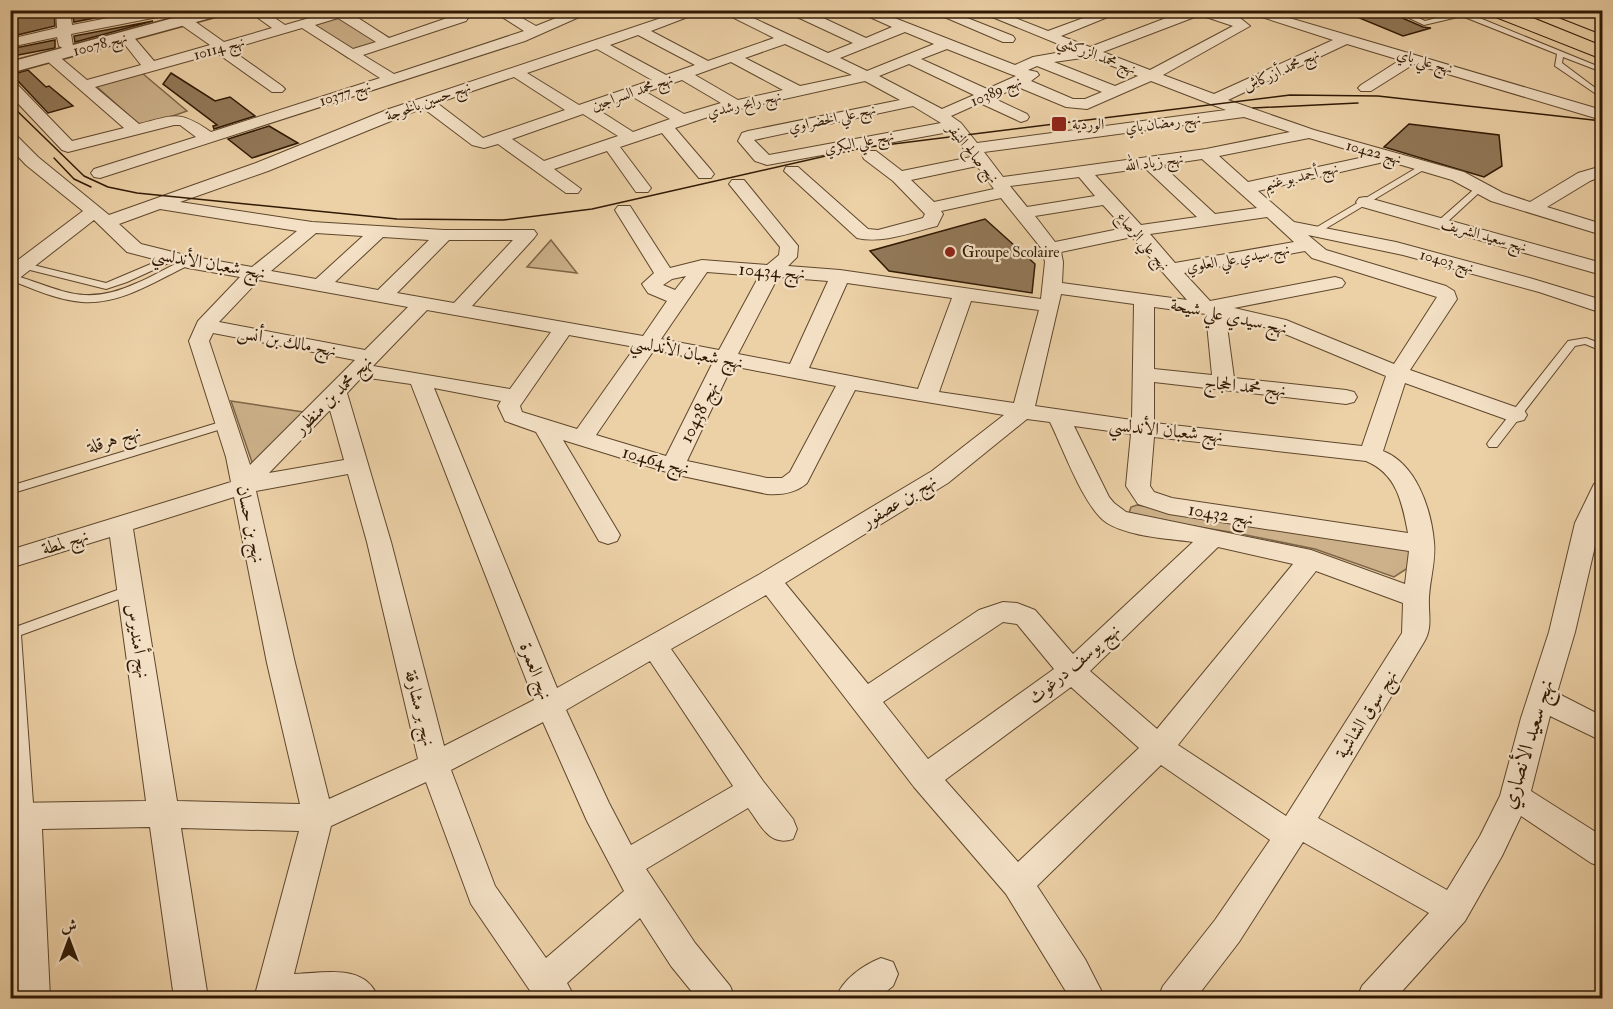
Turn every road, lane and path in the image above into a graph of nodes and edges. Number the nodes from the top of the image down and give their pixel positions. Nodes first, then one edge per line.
1 (223, 10) edge
2 (253, 10) edge
3 (447, 10) edge
4 (497, 10) edge
5 (589, 10) edge
6 (700, 10) edge
7 (724, 10) edge
8 (860, 10) edge
9 (981, 10) edge
10 (1013, 10) edge
11 (1119, 10) edge
12 (1246, 10) edge
13 (1395, 10) edge
14 (1453, 10) edge
15 (1495, 10) edge
16 (1558, 10) edge
17 (1592, 10) edge
18 (1198, 11) edge
19 (81, 12) dead end
20 (343, 12) edge
21 (190, 14) edge
22 (1461, 14) junction
23 (794, 15) edge
24 (996, 16) junction
25 (917, 17) edge
26 (64, 19) edge
27 (1602, 19) edge
28 (42, 22) dead end
29 (305, 24) junction
30 (760, 27) junction
31 (1602, 28) edge
32 (284, 30) junction
33 (1031, 30) junction
34 (426, 31) junction
35 (534, 31) junction
36 (641, 31) junction
37 (1048, 36) junction
38 (126, 37) junction
39 (785, 39) junction
40 (1008, 39) junction
41 (1347, 39) junction
42 (440, 40) dead end
43 (10, 43) edge
44 (388, 43) junction
45 (866, 43) junction
46 (598, 44) junction
47 (946, 44) junction
48 (221, 47) junction
49 (66, 48) dead end
50 (1090, 52) junction
51 (1602, 53) edge
52 (351, 54) junction
53 (972, 54) junction
54 (1560, 55) junction
55 (51, 57) junction
56 (732, 57) junction
57 (827, 58) junction
58 (1414, 58) junction
59 (911, 60) junction
60 (1045, 63) junction
61 (708, 66) junction
62 (152, 67) junction
63 (10, 68) edge
64 (1602, 70) edge
65 (514, 71) junction
66 (683, 74) junction
67 (1152, 75) junction
68 (867, 76) junction
69 (1021, 76) junction
70 (390, 78) junction
71 (665, 81) junction
72 (10, 85) edge
73 (86, 85) junction
74 (362, 87) junction
75 (1366, 88) dead end
76 (277, 89) dead end
77 (634, 91) junction
78 (799, 92) junction
79 (1117, 92) junction
80 (1602, 96) edge
81 (984, 97) junction
82 (1213, 100) junction
83 (916, 101) junction
84 (425, 102) junction
85 (735, 105) junction
86 (581, 109) junction
87 (396, 112) junction
88 (1246, 112) junction
89 (854, 113) junction
90 (941, 115) junction
91 (1602, 115) edge
92 (1021, 117) dead end
93 (682, 120) junction
94 (663, 125) junction
95 (955, 126) junction
96 (1125, 128) junction
97 (136, 130) junction
98 (1308, 134) junction
99 (630, 137) junction
100 (10, 138) edge
101 (209, 138) junction
102 (500, 138) junction
103 (879, 138) junction
104 (610, 144) junction
105 (870, 154) dead end
106 (977, 154) junction
107 (1206, 154) junction
108 (1390, 156) junction
109 (764, 159) joint
110 (32, 161) junction
111 (1154, 162) junction
112 (1426, 166) junction
113 (543, 167) junction
114 (10, 168) edge
115 (792, 171) dead end
116 (1083, 171) junction
117 (1602, 171) edge
118 (100, 173) dead end
119 (705, 174) dead end
120 (899, 177) junction
121 (738, 184) dead end
122 (1480, 187) junction
123 (642, 188) dead end
124 (1002, 188) junction
125 (1247, 188) junction
126 (572, 189) dead end
127 (1106, 199) junction
128 (1365, 202) junction
129 (161, 204) junction
130 (930, 208) junction
131 (1532, 208) junction
132 (624, 210) dead end
133 (1273, 211) junction
134 (1023, 213) junction
135 (100, 217) junction
136 (1211, 220) junction
137 (1441, 223) junction
138 (312, 227) junction
139 (1289, 227) joint
140 (378, 231) junction
141 (1136, 231) junction
142 (1602, 231) edge
143 (444, 235) junction
144 (1313, 238) junction
145 (1051, 248) junction
146 (180, 260) junction
147 (702, 266) junction
148 (1602, 269) edge
149 (772, 270) junction
150 (1169, 270) junction
151 (14, 271) edge
152 (259, 272) junction
153 (665, 275) junction
154 (840, 276) junction
155 (1335, 283) dead end
156 (320, 285) junction
157 (964, 293) junction
158 (1051, 296) junction
159 (382, 297) junction
160 (679, 299) junction
161 (1144, 300) junction
162 (421, 305) junction
163 (1602, 307) edge
164 (1210, 309) junction
165 (457, 311) junction
166 (204, 325) junction
167 (563, 329) junction
168 (649, 344) junction
169 (1602, 348) edge
170 (725, 359) junction
171 (364, 364) junction
172 (796, 373) junction
173 (1398, 373) junction
174 (1143, 374) junction
175 (420, 379) junction
176 (848, 383) junction
177 (1224, 384) junction
178 (336, 393) junction
179 (515, 397) junction
180 (926, 397) junction
181 (1346, 397) dead end
182 (1023, 411) junction
183 (1516, 414) junction
184 (1059, 417) junction
185 (227, 424) junction
186 (544, 428) junction
187 (1143, 429) junction
188 (582, 438) junction
189 (1493, 444) dead end
190 (1370, 454) junction
191 (357, 465) junction
192 (673, 466) junction
193 (243, 486) junction
194 (10, 490) edge
195 (1602, 490) edge
196 (120, 524) junction
197 (608, 535) dead end
198 (1212, 537) junction
199 (1422, 544) junction
200 (10, 559) edge
201 (1311, 559) junction
202 (769, 581) junction
203 (130, 590) junction
204 (1416, 598) junction
205 (12, 634) edge
206 (654, 646) junction
207 (1072, 671) junction
208 (1542, 699) junction
209 (865, 700) junction
210 (549, 706) junction
211 (1602, 729) edge
212 (1159, 748) junction
213 (434, 765) junction
214 (925, 778) junction
215 (753, 790) junction
216 (1515, 796) junction
217 (165, 814) junction
218 (18, 817) edge
219 (318, 818) junction
220 (783, 829) dead end
221 (1294, 830) junction
222 (1602, 853) edge
223 (625, 866) junction
224 (1017, 884) junction
225 (643, 895) junction
226 (1453, 910) junction
227 (880, 974) dead end
228 (551, 991) edge
229 (272, 995) edge
230 (33, 999) edge
231 (191, 999) edge
232 (361, 999) edge
233 (718, 999) edge
234 (853, 999) edge
235 (1088, 999) edge
236 (1175, 999) edge
237 (1374, 999) edge

1 - 21 street, نهج 10078
2 - 32 street
3 - 34 street
4 - 35 street
5 - 35 street, نهج 10377
6 - 36 street, نهج حسين بالخوجة
7 - 30 street, نهج صالح النيفر
8 - 25 street
9 - 24 street, نهج محمد الزركشي
10 - 24 street
11 - 37 street
12 - 41 street, نهج علي باي
13 - 22 lane
14 - 22 lane
15 - 51 highway
16 - 31 highway
17 - 27 street
18 - 50 street, نهج 10389
18 - 67 street
19 - 26 street
20 - 29 street, نهج 10114
20 - 44 street
21 - 26 street
21 - 38 street, نهج 10078
21 - 48 street
22 - 54 lane
23 - 30 street
23 - 45 street
24 - 33 street, نهج محمد الزركشي
25 - 40 street
25 - 45 street
25 - 47 street
26 - 28 street
26 - 43 street
26 - 49 street
29 - 32 street, نهج 10114
29 - 52 street
30 - 39 street, نهج صالح النيفر
32 - 48 street, نهج 10114
33 - 37 street, نهج محمد الزركشي
33 - 40 street
34 - 42 street
34 - 44 street
35 - 70 street, نهج 10377
36 - 46 street, نهج حسين بالخوجة
36 - 61 street
37 - 50 street, نهج محمد الزركشي
38 - 55 street, نهج 10078
38 - 62 street
39 - 56 street, نهج محمد السراجين
39 - 57 street, نهج صالح النيفر
40 - 53 street
41 - 58 street, نهج علي باي
41 - 82 street, نهج محمد أزركاش
44 - 52 street
45 - 57 street
46 - 65 street, نهج حسين بالخوجة
46 - 71 street
47 - 53 street
47 - 59 street, نهج رابح رشدي
48 - 62 street, نهج 10114
48 - 76 street
50 - 60 street, نهج 10389
50 - 67 street, نهج محمد الزركشي
52 - 70 street
53 - 69 street
54 - 64 lane
54 - 80 lane
55 - 63 street, نهج 10078
55 - 73 street
56 - 61 street, نهج محمد السراجين
56 - 78 street
57 - 68 street, نهج صالح النيفر
58 - 75 street
58 - 91 street, نهج علي باي
59 - 68 street, نهج رابح رشدي
59 - 81 street
60 - 69 street, نهج 10389
60 - 79 street
61 - 66 street, نهج محمد السراجين
62 - 73 street, نهج 10114
65 - 84 street, نهج حسين بالخوجة
65 - 86 street
66 - 71 street, نهج محمد السراجين
66 - 85 street
67 - 79 street
67 - 82 street, نهج محمد الزركشي
68 - 78 street, نهج رابح رشدي
68 - 83 street, نهج صالح النيفر
69 - 79 street
69 - 81 street, نهج 10389
70 - 74 street, نهج 10377
71 - 77 street, نهج محمد السراجين
72 - 97 street
73 - 97 street
74 - 87 street
74 - 101 street, نهج 10377
77 - 86 street, نهج محمد السراجين
77 - 93 street
78 - 85 street, نهج رابح رشدي
81 - 90 street, نهج 10389
81 - 92 street
82 - 88 street, نهج 10422
83 - 89 street, نهج علي الخضراوي
83 - 90 street, نهج صالح النيفر
84 - 87 street, نهج حسين بالخوجة
84 - 102 street, نهج محمد السراجين
85 - 93 street, نهج رابح رشدي
86 - 99 street
86 - 102 street, نهج محمد السراجين
87 - 129 street, نهج حسين بالخوجة
88 - 96 street, نهج رمضان باي
88 - 98 street, نهج 10422
89 - 103 street
89 - 109 street, نهج علي الخضراوي
90 - 95 street, نهج صالح النيفر
93 - 94 street, نهج رابح رشدي
94 - 99 street, نهج رابح رشدي
94 - 119 street
95 - 103 street, نهج علي البكري
95 - 106 street, نهج صالح النيفر
96 - 106 street, نهج رمضان باي
96 - 111 street
97 - 101 street
98 - 107 street, نهج زياد الله
98 - 108 street, نهج 10422
99 - 104 street, نهج رابح رشدي
100 - 110 street, نهج شعبان الأندلسي
101 - 118 street, نهج 10377
102 - 113 street
103 - 109 street, نهج علي البكري
104 - 113 street, نهج رابح رشدي
104 - 123 street
105 - 120 street
106 - 120 street, نهج رمضان باي
106 - 124 street, نهج صالح النيفر
107 - 111 street, نهج زياد الله
107 - 125 street, نهج أحمد بو غنيم
108 - 112 street, نهج 10422
108 - 125 street, نهج أحمد بو غنيم
110 - 114 street
110 - 135 street, نهج شعبان الأندلسي
111 - 116 street, نهج زياد الله
111 - 136 street
112 - 122 street, نهج 10422
112 - 128 lane, نهج سيدي علي العلوي
113 - 126 street
115 - 130 street
116 - 124 street, نهج زياد الله
116 - 127 street, نهج علي الرصاع
117 - 131 street
120 - 130 street
121 - 149 street, نهج 10438
122 - 131 street, نهج 10422
122 - 137 lane
124 - 130 street, نهج زياد الله
124 - 134 street, نهج صالح النيفر
125 - 133 street, نهج أحمد بو غنيم
127 - 134 street
127 - 141 street, نهج علي الرصاع
128 - 137 street, نهج سعيد الشريف
128 - 144 lane, نهج سيدي علي العلوي
129 - 135 street, نهج حسين بالخوجة
129 - 138 street
131 - 142 street, نهج 10422
132 - 153 street
133 - 136 street
133 - 139 street, نهج أحمد بو غنيم
134 - 145 street, نهج صالح النيفر
135 - 146 street, نهج شعبان الأندلسي
135 - 151 street
136 - 141 street
137 - 148 street, نهج سعيد الشريف
138 - 140 street
138 - 152 street
139 - 144 street, نهج 10403
140 - 143 street
140 - 156 street
141 - 145 street
141 - 150 street, نهج علي الرصاع
143 - 159 street
143 - 165 street
144 - 150 street, نهج سيدي علي العلوي
144 - 163 street, نهج 10403
144 - 173 street
145 - 158 street
146 - 151 lane
146 - 151 lane
146 - 152 street, نهج شعبان الأندلسي
147 - 149 street, نهج 10434
147 - 153 street, نهج 10434
147 - 160 street
149 - 154 street, نهج 10434
149 - 170 street, نهج 10438
150 - 164 street, نهج علي الرصاع
152 - 156 street, نهج شعبان الأندلسي
152 - 166 street
153 - 160 street
154 - 157 street, نهج 10434
154 - 172 street
155 - 164 street
156 - 159 street, نهج شعبان الأندلسي
157 - 158 street, نهج 10434
157 - 180 street
158 - 161 street, نهج سيدي علي شيحة
158 - 182 street
159 - 162 street, نهج شعبان الأندلسي
160 - 168 street
161 - 164 street, نهج سيدي علي شيحة
161 - 174 street, نهج 10432
162 - 165 street, نهج شعبان الأندلسي
162 - 171 street, نهج محمد بن منظور
164 - 173 street, نهج سيدي علي شيحة
164 - 177 street
165 - 167 street, نهج شعبان الأندلسي
166 - 171 street, نهج مالك بن أنس
166 - 185 street, نهج بن حسان
167 - 168 street, نهج شعبان الأندلسي
167 - 179 street
168 - 170 street, نهج شعبان الأندلسي
168 - 188 street
169 - 183 lane
170 - 172 street, نهج شعبان الأندلسي
170 - 192 street, نهج 10438
171 - 175 street
171 - 178 street, نهج محمد بن منظور
172 - 176 street, نهج شعبان الأندلسي
173 - 183 street, نهج سيدي علي شيحة
173 - 190 street
174 - 177 street, نهج محمد الحجاج
174 - 187 street, نهج 10432
175 - 179 street
175 - 210 street, نهج العمرة
176 - 180 street, نهج شعبان الأندلسي
176 - 192 street, نهج 10464
177 - 181 street, نهج محمد الحجاج
178 - 191 street, نهج بر مشارقة
178 - 193 street, نهج محمد بن منظور
179 - 186 street, نهج 10464
180 - 182 street, نهج شعبان الأندلسي
182 - 184 street, نهج شعبان الأندلسي
182 - 202 street, نهج بن عصفور
183 - 189 lane
184 - 187 street, نهج شعبان الأندلسي
184 - 198 street
185 - 193 street, نهج بن حسان
185 - 194 lane, نهج هرقلة
186 - 188 street, نهج 10464
186 - 197 street
187 - 190 street, نهج شعبان الأندلسي
187 - 199 street, نهج 10432
188 - 192 street, نهج 10464
190 - 199 street, نهج شعبان الأندلسي
191 - 193 street
191 - 213 street, نهج بر مشارقة
193 - 196 street
193 - 219 street, نهج بن حسان
195 - 208 street, نهج سعيد الأنصاري
196 - 200 street, نهج لمطة
196 - 203 street, نهج أمنديرس
198 - 201 street
198 - 207 street, نهج يوسف درغوث
199 - 204 street, نهج سوق الشاشية
201 - 204 street
201 - 212 street
202 - 206 street, نهج بن عصفور
202 - 209 street
203 - 205 lane
203 - 217 street, نهج أمنديرس
204 - 221 street, نهج سوق الشاشية
205 - 218 lane
206 - 210 street, نهج بن عصفور
206 - 215 street
207 - 209 street
207 - 212 street
207 - 214 street, نهج يوسف درغوث
208 - 211 street
208 - 216 street, نهج سعيد الأنصاري
209 - 214 street
210 - 213 street, نهج بن عصفور
210 - 223 street, نهج العمرة
212 - 221 street
212 - 224 street
213 - 219 street, نهج بن عصفور
213 - 228 street, نهج بر مشارقة
214 - 224 street
215 - 220 street
215 - 223 street
216 - 222 street
216 - 226 street, نهج سعيد الأنصاري
217 - 218 street
217 - 219 street
217 - 231 street, نهج أمنديرس
218 - 230 street
219 - 229 street, نهج بن حسان
221 - 226 street
221 - 236 street, نهج سوق الشاشية
223 - 225 street, نهج العمرة
224 - 235 street
225 - 228 street
225 - 233 street, نهج العمرة
226 - 237 street, نهج سعيد الأنصاري
227 - 234 street
229 - 232 street, نهج بن حسان

